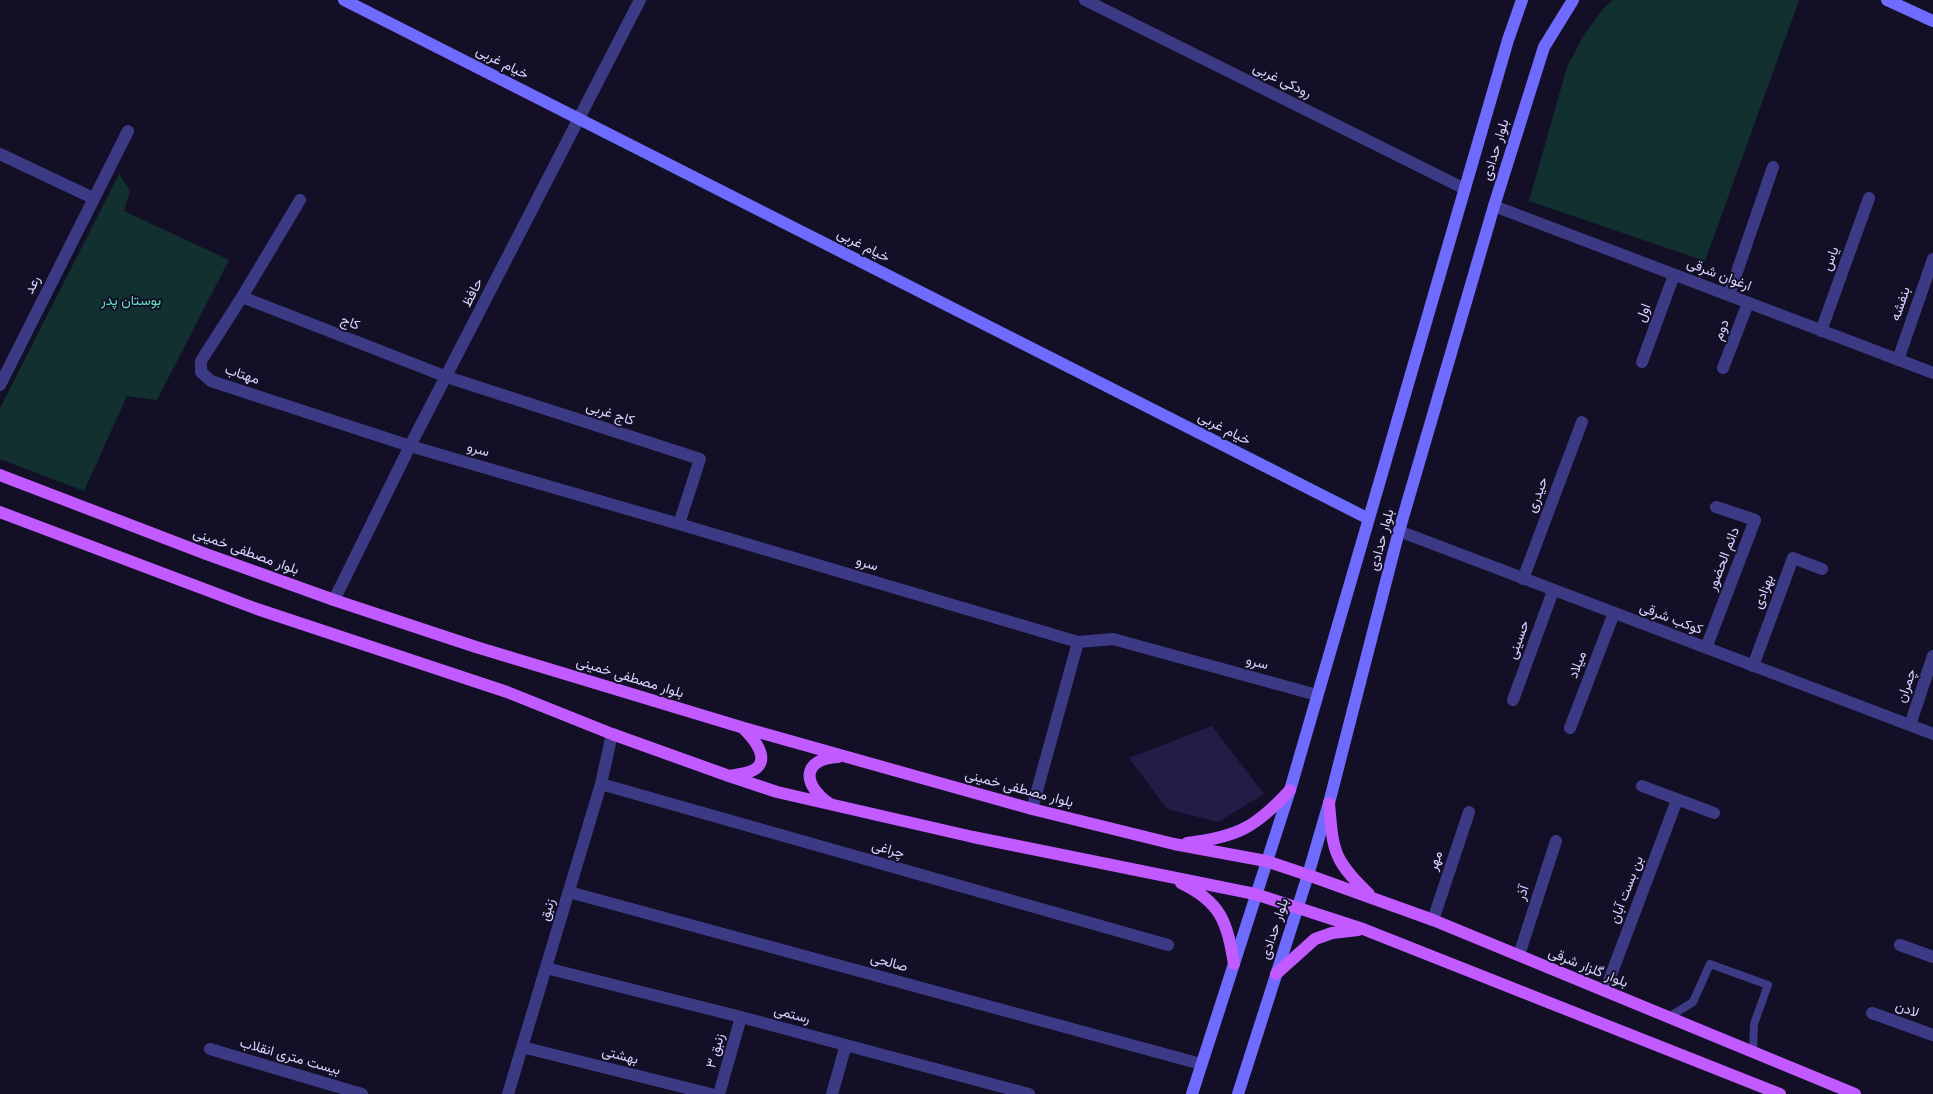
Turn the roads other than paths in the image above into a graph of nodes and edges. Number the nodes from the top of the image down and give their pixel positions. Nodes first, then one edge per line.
1 (344, 0) edge
2 (640, 0) edge
3 (1085, 0) edge
4 (1522, 0) edge
5 (1573, 0) edge
6 (1887, 0) edge
7 (1933, 21) edge
8 (578, 119) junction
9 (128, 131) dead end
10 (0, 154) edge
11 (1773, 167) dead end
12 (1464, 189) junction
13 (93, 198) junction
14 (1868, 198) dead end
15 (300, 200) dead end
16 (1494, 206) junction
17 (1933, 259) edge
18 (1674, 275) junction
19 (1729, 295) junction
20 (242, 296) junction
21 (1748, 303) junction
22 (1821, 331) junction
23 (1898, 360) junction
24 (1642, 362) dead end
25 (1723, 368) dead end
26 (1933, 373) edge
27 (447, 377) junction
28 (0, 385) edge
29 (1582, 422) dead end
30 (410, 446) junction
31 (0, 475) edge
32 (1716, 507) dead end
33 (0, 512) edge
34 (1369, 519) junction
35 (679, 524) junction
36 (1399, 531) junction
37 (1822, 569) dead end
38 (1522, 578) junction
39 (1554, 590) junction
40 (334, 600) junction
41 (1614, 613) junction
42 (1078, 642) junction
43 (1706, 648) junction
44 (1933, 656) edge
45 (1753, 666) junction
46 (1317, 695) junction
47 (1513, 700) dead end
48 (1910, 725) junction
49 (744, 728) junction
50 (1570, 728) dead end
51 (612, 734) junction
52 (1933, 734) edge
53 (843, 757) junction
54 (728, 776) junction
55 (601, 784) junction
56 (1642, 786) dead end
57 (1290, 790) junction
58 (1678, 800) junction
59 (1329, 803) junction
60 (832, 806) junction
61 (1032, 809) junction
62 (1469, 812) dead end
63 (1714, 813) dead end
64 (1556, 841) dead end
65 (1174, 844) junction
66 (1266, 862) junction
67 (1165, 875) junction
68 (1308, 875) junction
69 (569, 892) junction
70 (1255, 894) junction
71 (1372, 898) junction
72 (1298, 908) junction
73 (1433, 920) junction
74 (1363, 929) junction
75 (1168, 945) dead end
76 (1900, 945) dead end
77 (1519, 955) junction
78 (1933, 957) edge
79 (1234, 964) junction
80 (546, 968) junction
81 (1276, 974) junction
82 (1605, 991) junction
83 (1872, 1013) dead end
84 (741, 1017) junction
85 (1670, 1017) junction
86 (1933, 1035) edge
87 (846, 1044) junction
88 (522, 1047) junction
89 (210, 1049) dead end
90 (1753, 1052) junction
91 (1201, 1064) junction
92 (362, 1094) edge
93 (508, 1094) edge
94 (711, 1094) edge
95 (719, 1094) edge
96 (832, 1094) edge
97 (1029, 1094) edge
98 (1192, 1094) edge
99 (1238, 1094) edge
100 (1780, 1094) edge
101 (1854, 1094) edge

1 - 8 main road, خیام غربی
2 - 8 street, حافظ
3 - 12 street, رودکی غربی
4 - 12 main road, بلوار حدادی
5 - 16 main road, بلوار حدادی
6 - 7 main road
8 - 27 street, حافظ
8 - 34 main road, خیام غربی
9 - 13 street, رعد
10 - 13 street
11 - 19 street
12 - 34 main road, بلوار حدادی
13 - 28 street, رعد
14 - 22 street, یاس
15 - 20 street, مهتاب
16 - 18 street, ارغوان شرقی
16 - 36 main road, بلوار حدادی
17 - 23 street, بنفشه
18 - 19 street, ارغوان شرقی
18 - 24 street, اول
19 - 21 street, ارغوان شرقی
20 - 27 street, کاج
20 - 30 street, مهتاب
21 - 22 street, ارغوان شرقی
21 - 25 street, دوم
22 - 23 street, ارغوان شرقی
23 - 26 street, ارغوان شرقی
27 - 30 street, حافظ
27 - 35 street, کاج غربی
29 - 38 street, حیدری
30 - 35 street, سرو
30 - 40 street, حافظ
31 - 40 main road, بلوار مصطفی خمینی
32 - 43 street, دائم الحضور
33 - 51 main road
34 - 46 main road, بلوار حدادی
35 - 42 street, سرو
36 - 38 street, کوکب شرقی
36 - 59 main road, بلوار حدادی
37 - 45 street, بهزادی
38 - 39 street, کوکب شرقی
39 - 41 street, کوکب شرقی
39 - 47 street, حسینی
40 - 49 main road, بلوار مصطفی خمینی
41 - 43 street, کوکب شرقی
41 - 50 street, میلاد
42 - 46 street, سرو
42 - 61 street
43 - 45 street, کوکب شرقی
44 - 48 street, چمران
45 - 48 street, کوکب شرقی
46 - 57 main road, بلوار حدادی
48 - 52 street, کوکب شرقی
49 - 53 main road, بلوار مصطفی خمینی
49 - 54 main road
51 - 54 main road
51 - 55 street, زنبق
53 - 60 main road
53 - 61 main road, بلوار مصطفی خمینی
54 - 60 main road
55 - 69 street, زنبق
55 - 75 street, چراغی
56 - 58 street
57 - 65 main road
57 - 66 main road, بلوار حدادی
58 - 63 street
58 - 82 street, بن بست آبان
59 - 68 main road, بلوار حدادی
59 - 71 main road
60 - 67 main road
61 - 65 main road, بلوار مصطفی خمینی
62 - 73 street, مهر
64 - 77 street, آذر
65 - 66 main road, بلوار مصطفی خمینی
66 - 68 main road, بلوار مصطفی خمینی
66 - 70 main road, بلوار حدادی
67 - 70 main road
67 - 79 main road
68 - 71 main road, بلوار گلزار شرقی
68 - 72 main road, بلوار حدادی
69 - 80 street, زنبق
69 - 91 street, صالحی
70 - 72 main road
70 - 79 main road, بلوار حدادی
71 - 73 main road, بلوار گلزار شرقی
72 - 74 main road
72 - 81 main road, بلوار حدادی
73 - 77 main road, بلوار گلزار شرقی
74 - 81 main road
74 - 100 main road
76 - 78 street
77 - 82 main road, بلوار گلزار شرقی
79 - 91 main road, بلوار حدادی
80 - 84 street, رستمی
80 - 88 street, زنبق
81 - 99 main road, بلوار حدادی
82 - 85 main road, بلوار گلزار شرقی
83 - 86 street, لادن
84 - 87 street, رستمی
84 - 95 street, زنبق ۳
85 - 90 main road, بلوار گلزار شرقی
85 - 90 lane
87 - 96 street
87 - 97 street, رستمی
88 - 93 street, زنبق
88 - 94 street, بهشتی
89 - 92 street, بیست متری انقلاب
90 - 101 main road, بلوار گلزار شرقی
91 - 98 main road, بلوار حدادی

